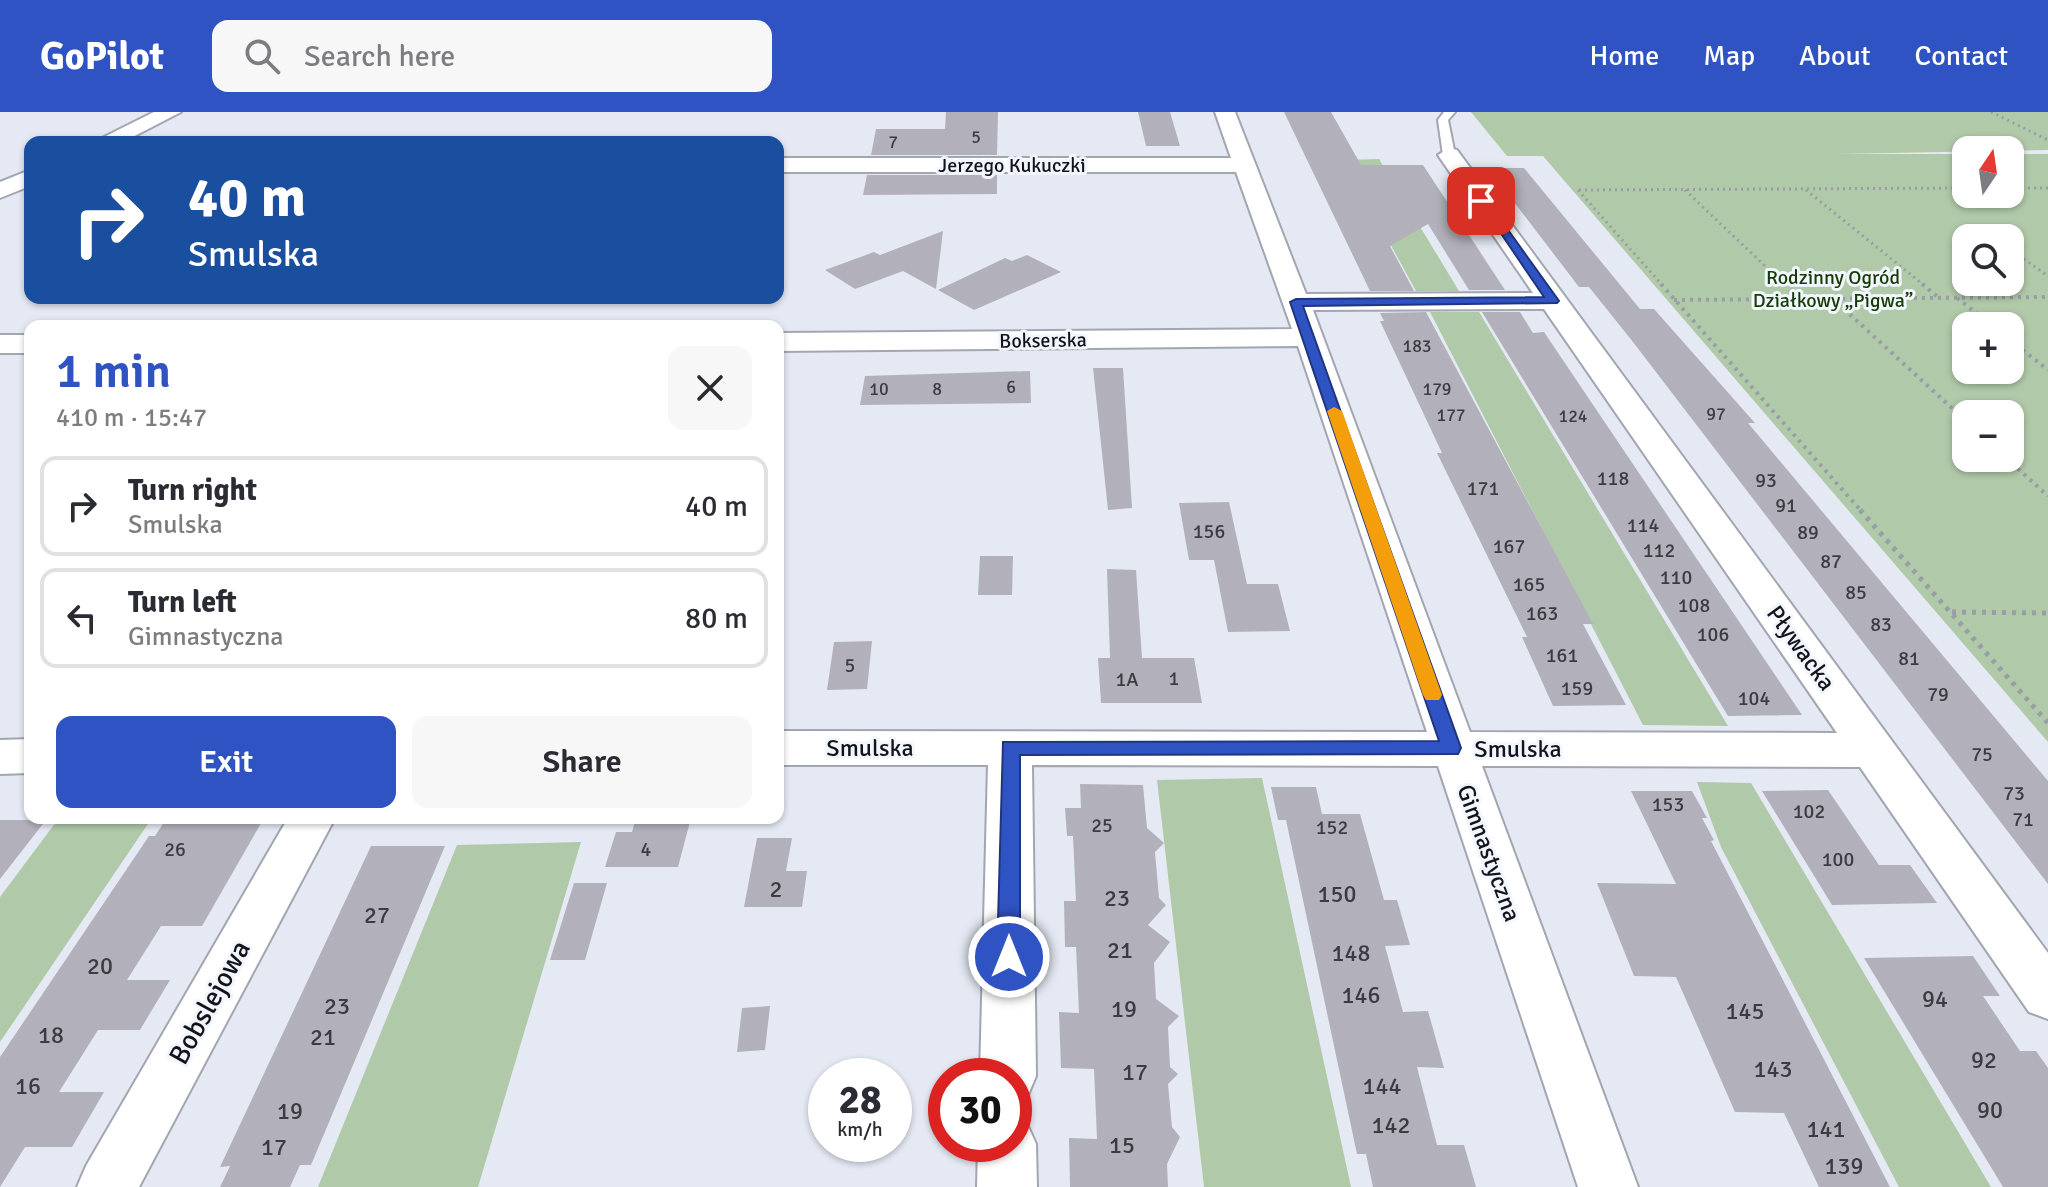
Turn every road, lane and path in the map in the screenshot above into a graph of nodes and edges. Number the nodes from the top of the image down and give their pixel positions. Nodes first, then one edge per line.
1 (171, 112) edge
2 (1225, 112) edge
3 (1450, 112) edge
4 (1991, 112) edge
5 (118, 136) edge
6 (2048, 140) edge
7 (1449, 155) joint
8 (784, 165) edge
9 (1246, 165) junction
10 (24, 180) edge
11 (1952, 188) edge
12 (2024, 188) edge
13 (2048, 188) edge
14 (1685, 189) junction
15 (1805, 189) junction
16 (0, 191) edge
17 (2024, 259) edge
18 (2048, 276) edge
19 (1938, 297) junction
20 (1957, 297) junction
21 (2048, 297) edge
22 (1832, 298) junction
23 (1799, 299) junction
24 (1673, 300) junction
25 (1552, 301) junction
26 (1976, 312) edge
27 (1302, 320) junction
28 (784, 342) edge
29 (0, 344) edge
30 (24, 344) edge
31 (2024, 351) edge
32 (2048, 370) edge
33 (1952, 408) edge
34 (2021, 472) edge
35 (2048, 496) edge
36 (1951, 612) junction
37 (2048, 613) edge
38 (2048, 723) edge
39 (784, 748) edge
40 (1010, 748) junction
41 (1451, 748) junction
42 (1874, 750) junction
43 (24, 756) edge
44 (0, 757) edge
45 (309, 824) edge
46 (2048, 995) edge
47 (1008, 1058) edge
48 (1007, 1162) edge
49 (107, 1187) edge
50 (1007, 1187) edge
51 (1608, 1187) edge

1 - 5 street
2 - 9 street, Gimnastyczna
3 - 7 lane
4 - 6 path
7 - 25 street, Pływacka
8 - 9 street, Jerzego Kukuczki
9 - 27 street, Gimnastyczna
10 - 16 street
11 - 15 path
12 - 13 path
14 - 15 path
14 - 23 path
14 - 24 path
15 - 19 path
17 - 18 path
19 - 20 path
19 - 22 path
20 - 21 path
20 - 26 path
22 - 23 path
22 - 33 path
23 - 24 path
24 - 36 path
25 - 27 street
25 - 42 street, Pływacka
27 - 28 street, Bokserska
27 - 41 street, Gimnastyczna
29 - 30 street
31 - 32 path
34 - 35 path
36 - 37 path
36 - 38 path
39 - 40 street, Smulska
40 - 41 street, Smulska
40 - 47 street
41 - 42 street, Smulska
41 - 51 street, Gimnastyczna
42 - 46 street, Pływacka
43 - 44 street
45 - 49 street, Bobslejowa
48 - 50 street

